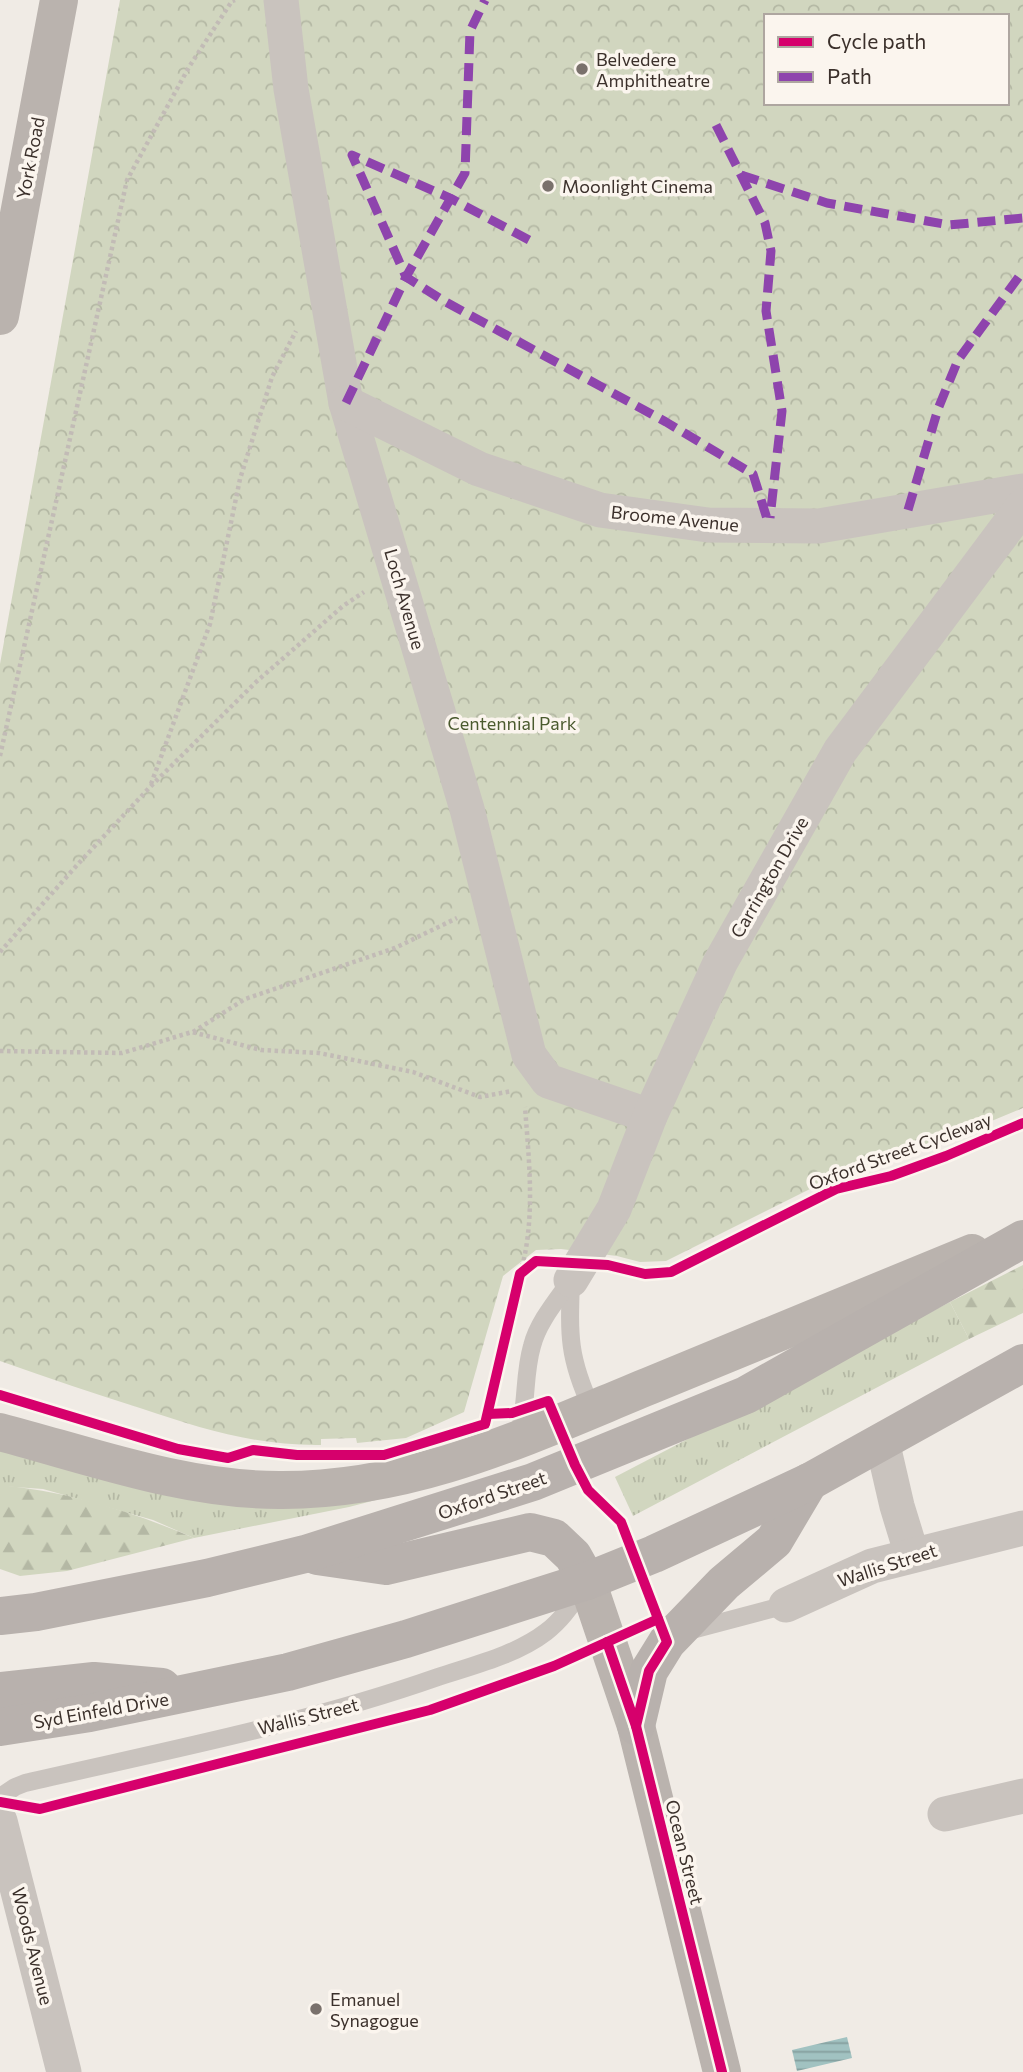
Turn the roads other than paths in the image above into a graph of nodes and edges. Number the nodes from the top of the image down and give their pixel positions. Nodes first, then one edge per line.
1 (60, 0) edge
2 (281, 0) edge
3 (0, 316) edge
4 (346, 403) junction
5 (1023, 491) edge
6 (1023, 506) edge
7 (650, 1116) junction
8 (1023, 1232) edge
9 (1023, 1239) edge
10 (569, 1268) junction
11 (1023, 1363) edge
12 (592, 1409) junction
13 (0, 1432) edge
14 (516, 1440) junction
15 (882, 1441) junction
16 (809, 1482) junction
17 (1023, 1528) edge
18 (305, 1555) junction
19 (912, 1555) junction
20 (587, 1581) junction
21 (786, 1605) joint
22 (0, 1616) edge
23 (674, 1635) junction
24 (0, 1691) edge
25 (203, 1691) junction
26 (0, 1727) edge
27 (636, 1727) junction
28 (1023, 1796) edge
29 (0, 1797) edge
30 (945, 1814) dead end
31 (0, 1821) edge
32 (64, 2072) edge
33 (722, 2072) edge

1 - 3 main road, York Road
2 - 4 street, Loch Avenue
4 - 5 street, Broome Avenue
4 - 7 street, Loch Avenue
6 - 7 street, Carrington Drive
7 - 10 street, Carrington Drive
8 - 12 main road
9 - 18 main road, Oxford Street
10 - 12 lane
10 - 14 lane, Carrington Drive
11 - 15 main road
12 - 14 main road
13 - 14 main road
15 - 16 main road
15 - 19 street
16 - 20 main road
16 - 23 main road
17 - 19 street, Wallis Street
18 - 20 main road
18 - 22 main road, Oxford Street
19 - 21 street, Wallis Street
20 - 25 main road
20 - 27 main road, Ocean Street
20 - 29 lane, Wallis Street
21 - 23 lane, Wallis Street
23 - 27 main road
24 - 25 main road
25 - 26 main road, Syd Einfeld Drive
27 - 33 main road, Ocean Street
28 - 30 street
31 - 32 street, Woods Avenue

